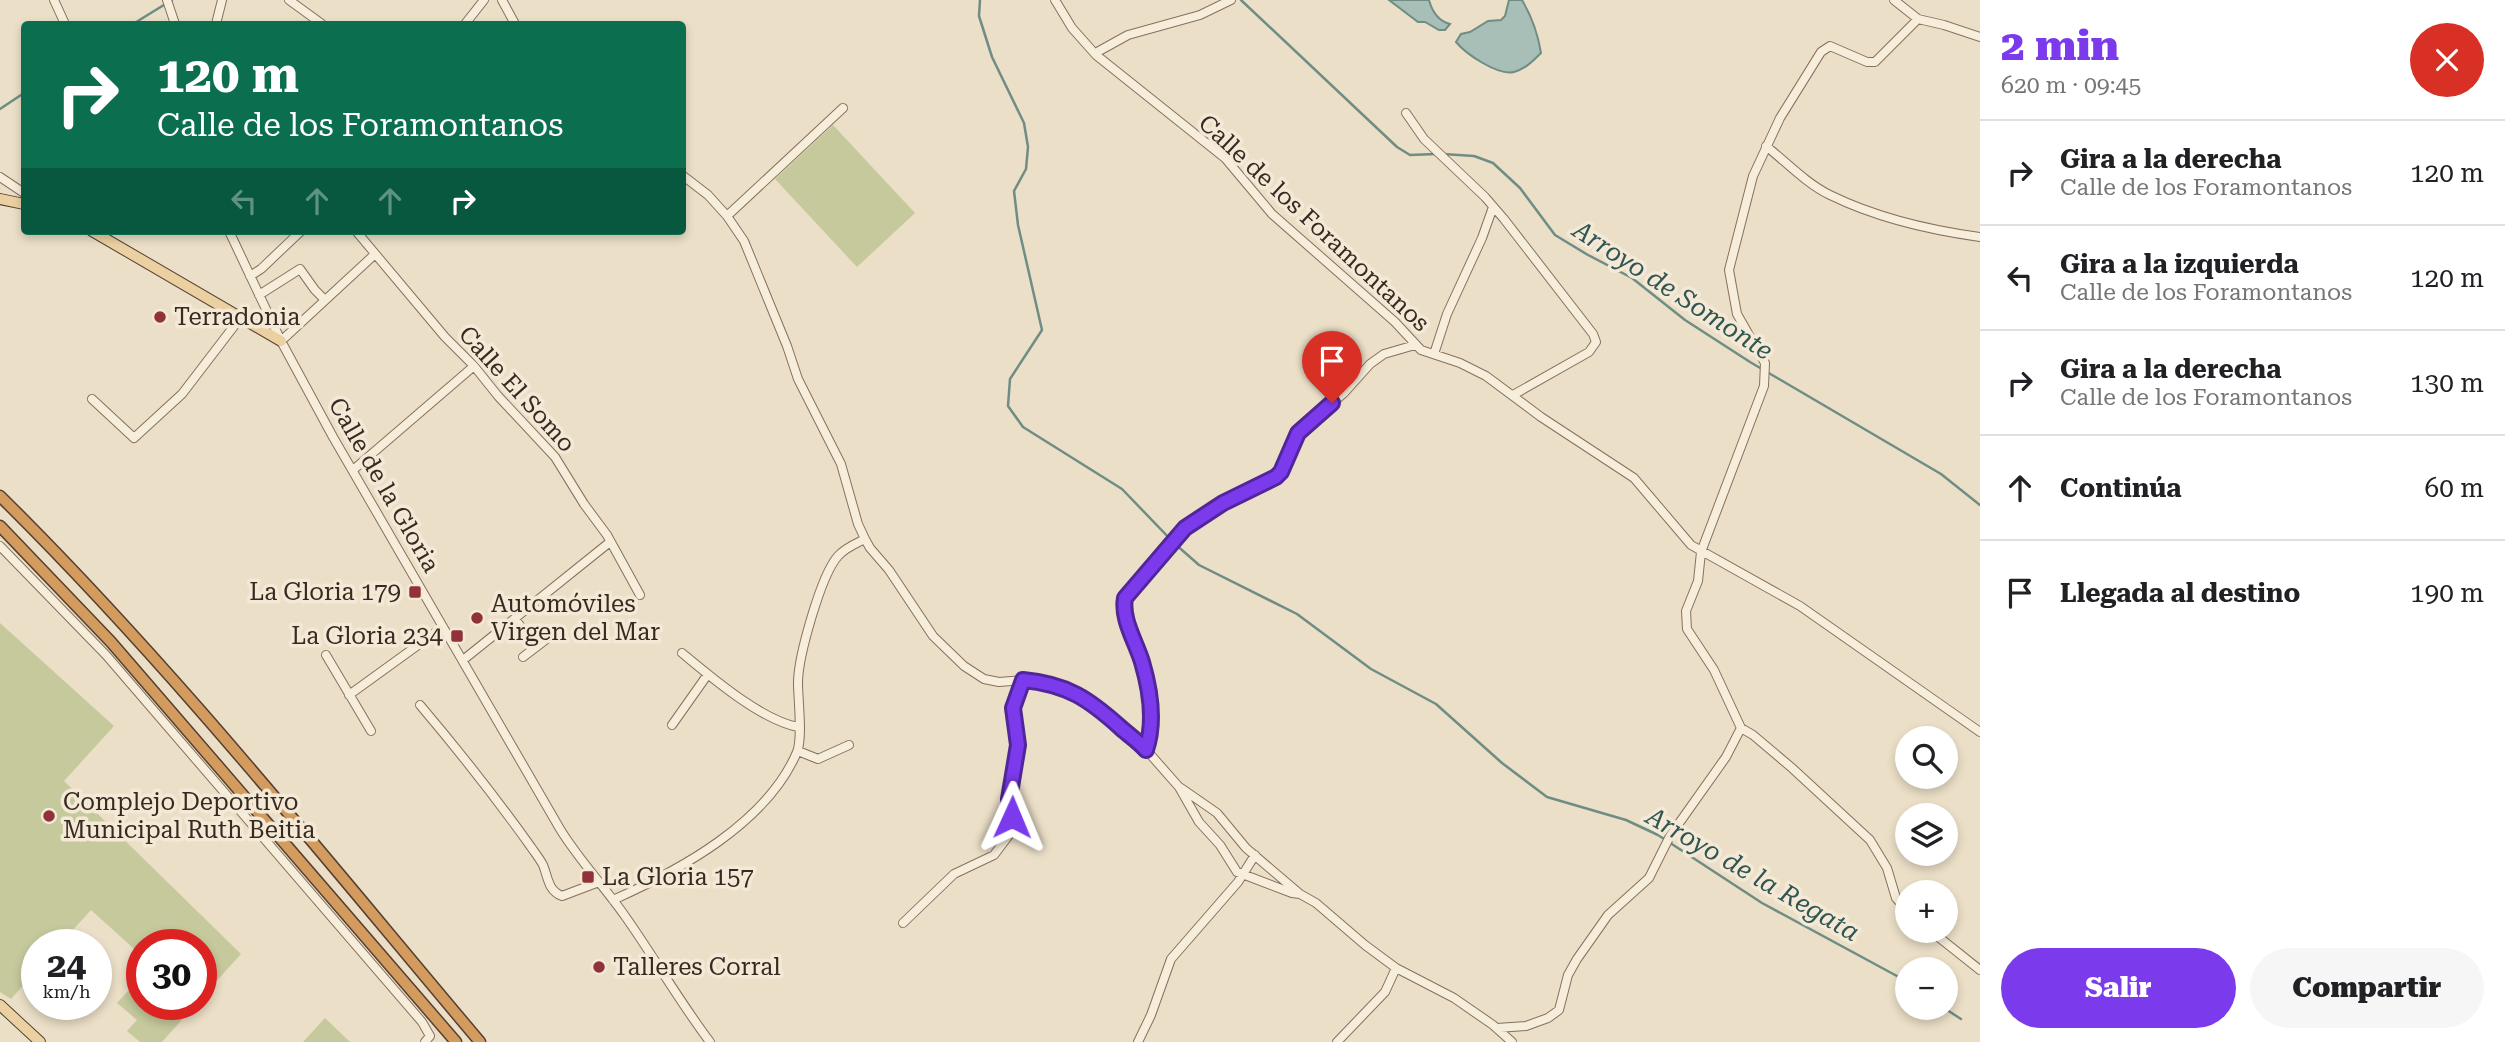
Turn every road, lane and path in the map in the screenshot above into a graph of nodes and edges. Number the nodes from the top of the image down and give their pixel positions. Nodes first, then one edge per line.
1 (54, 0) edge
2 (167, 0) edge
3 (222, 0) edge
4 (289, 0) edge
5 (484, 0) edge
6 (502, 0) edge
7 (1055, 0) edge
8 (1231, 0) edge
9 (1894, 0) edge
10 (1918, 19) junction
11 (64, 21) edge
12 (174, 21) edge
13 (217, 21) edge
14 (318, 21) edge
15 (467, 21) edge
16 (513, 21) edge
17 (1980, 37) edge
18 (1096, 55) junction
19 (843, 108) dead end
20 (1406, 113) dead end
21 (1766, 146) junction
22 (0, 177) edge
23 (686, 178) edge
24 (21, 197) edge
25 (5, 200) edge
26 (1493, 207) junction
27 (727, 216) junction
28 (99, 235) edge
29 (231, 235) edge
30 (297, 235) edge
31 (359, 235) edge
32 (1980, 237) edge
33 (374, 255) junction
34 (250, 276) junction
35 (259, 295) junction
36 (325, 300) junction
37 (241, 317) junction
38 (259, 327) junction
39 (275, 328) junction
40 (281, 341) junction
41 (1415, 345) junction
42 (1434, 354) junction
43 (474, 366) junction
44 (1513, 395) junction
45 (92, 399) dead end
46 (353, 470) junction
47 (0, 496) edge
48 (0, 526) edge
49 (864, 539) junction
50 (610, 542) junction
51 (0, 546) edge
52 (1701, 552) junction
53 (640, 595) dead end
54 (515, 619) junction
55 (443, 626) junction
56 (557, 631) dead end
57 (535, 646) junction
58 (682, 653) dead end
59 (326, 655) dead end
60 (523, 657) dead end
61 (463, 660) junction
62 (708, 674) junction
63 (1023, 680) junction
64 (349, 695) junction
65 (420, 705) dead end
66 (673, 725) dead end
67 (798, 727) junction
68 (1741, 728) junction
69 (371, 731) dead end
70 (1980, 732) edge
71 (849, 745) dead end
72 (1146, 750) junction
73 (798, 751) junction
74 (1179, 787) junction
75 (1255, 855) junction
76 (1242, 875) junction
77 (598, 882) junction
78 (1300, 894) junction
79 (1895, 894) edge
80 (613, 900) junction
81 (903, 923) dead end
82 (1946, 943) edge
83 (1396, 968) junction
84 (1980, 970) edge
85 (0, 1005) edge
86 (1497, 1028) junction
87 (40, 1042) edge
88 (425, 1042) edge
89 (456, 1042) edge
90 (480, 1042) edge
91 (710, 1042) edge
92 (1138, 1042) edge
93 (1337, 1042) edge
94 (1512, 1042) edge

1 - 11 street
2 - 12 street
3 - 13 street
4 - 14 street
5 - 15 street
6 - 16 street
7 - 18 street, Calle de los Foramontanos
8 - 18 street
9 - 10 street
10 - 17 street
10 - 21 street
18 - 41 street, Calle de los Foramontanos
19 - 27 street
20 - 26 street
21 - 32 street
21 - 52 street
22 - 24 street
22 - 25 street
23 - 27 street
26 - 42 street
26 - 44 street
27 - 49 street
28 - 37 main road
29 - 34 street
30 - 34 street
31 - 33 street, Calle El Somo
33 - 36 street
33 - 43 street, Calle El Somo
34 - 35 street
35 - 36 street
35 - 39 street
36 - 40 street
37 - 38 main road
37 - 45 street
38 - 39 main road
38 - 40 main road
39 - 40 street, Calle de la Gloria
40 - 46 street, Calle de la Gloria
41 - 42 street, Calle de los Foramontanos
41 - 72 street
42 - 44 street, Calle de los Foramontanos
43 - 46 street
43 - 50 street, Calle El Somo
44 - 52 street, Calle de los Foramontanos
46 - 55 street, Calle de la Gloria
47 - 90 highway
48 - 89 highway
49 - 63 street
49 - 67 street
50 - 53 street, Calle El Somo
50 - 54 street
51 - 88 street
52 - 68 street
52 - 70 street, Calle de los Foramontanos
54 - 57 street
54 - 61 street
55 - 61 street, Calle de la Gloria
55 - 64 street
56 - 57 street
57 - 60 street
58 - 62 street
59 - 64 street
61 - 77 street, Calle de la Gloria
62 - 66 street
62 - 67 street
63 - 72 street
63 - 81 street
64 - 69 street
65 - 77 street
67 - 73 street
68 - 79 street
68 - 86 street
71 - 73 street
72 - 74 street
73 - 80 street
74 - 75 street
74 - 76 street
75 - 76 street
75 - 78 street
76 - 78 street
76 - 92 street
77 - 80 street, Calle de la Gloria
78 - 83 street
80 - 91 street, Calle de la Gloria
82 - 84 street
83 - 86 street
83 - 93 street
85 - 87 main road
86 - 94 street

